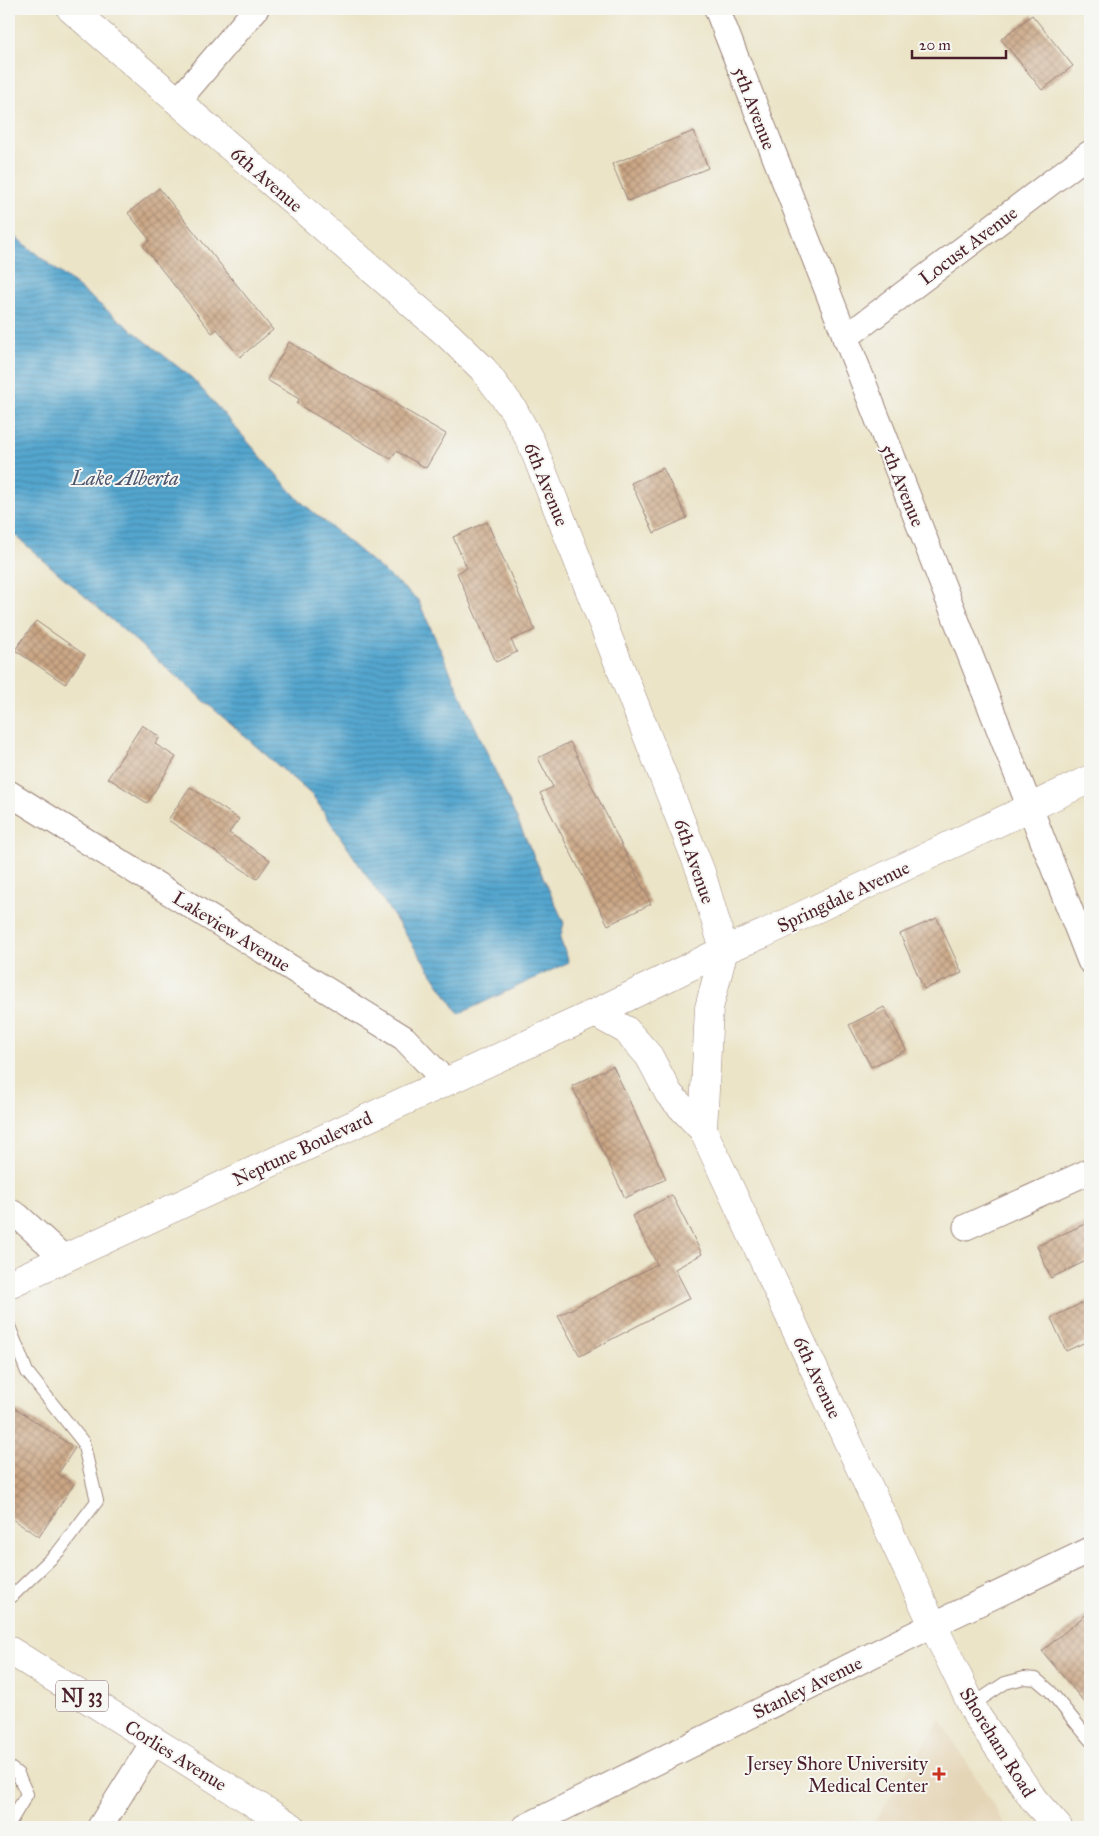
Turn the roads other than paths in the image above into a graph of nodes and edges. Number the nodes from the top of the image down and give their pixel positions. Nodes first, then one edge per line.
1 (71, 9) edge
2 (256, 9) edge
3 (717, 9) edge
4 (177, 102) junction
5 (1090, 153) edge
6 (845, 338) junction
7 (1090, 779) edge
8 (9, 793) edge
9 (1030, 807) junction
10 (724, 950) junction
11 (1090, 961) edge
12 (595, 1013) junction
13 (445, 1081) junction
14 (703, 1130) junction
15 (1090, 1171) edge
16 (9, 1210) edge
17 (966, 1227) dead end
18 (65, 1259) junction
19 (9, 1284) edge
20 (9, 1326) edge
21 (1090, 1550) edge
22 (9, 1599) edge
23 (933, 1625) junction
24 (9, 1650) edge
25 (972, 1705) junction
26 (1090, 1740) edge
27 (154, 1741) junction
28 (9, 1767) edge
29 (9, 1824) edge
30 (100, 1827) edge
31 (292, 1827) edge
32 (525, 1827) edge
33 (1058, 1827) edge

1 - 4 main road, 6th Avenue
2 - 4 street
3 - 6 street, 5th Avenue
4 - 10 main road, 6th Avenue
5 - 6 street, Locust Avenue
6 - 9 street, 5th Avenue
7 - 9 main road, Springdale Avenue
8 - 13 street, Lakeview Avenue
9 - 10 main road, Springdale Avenue
9 - 11 street, 5th Avenue
10 - 12 main road, Springdale Avenue
10 - 14 main road, 6th Avenue
12 - 13 main road, Neptune Boulevard
12 - 14 main road, 6th Avenue
13 - 18 main road, Neptune Boulevard
14 - 23 main road, 6th Avenue
15 - 17 street
16 - 18 street
18 - 19 main road, Neptune Boulevard
20 - 22 lane
21 - 23 street, Stanley Avenue
23 - 25 main road, Shoreham Road
23 - 32 street, Stanley Avenue
24 - 27 main road, Corlies Avenue / NJ 33
25 - 26 lane
25 - 33 main road, Shoreham Road
27 - 30 street
27 - 31 main road, Corlies Avenue / NJ 33
28 - 29 lane

